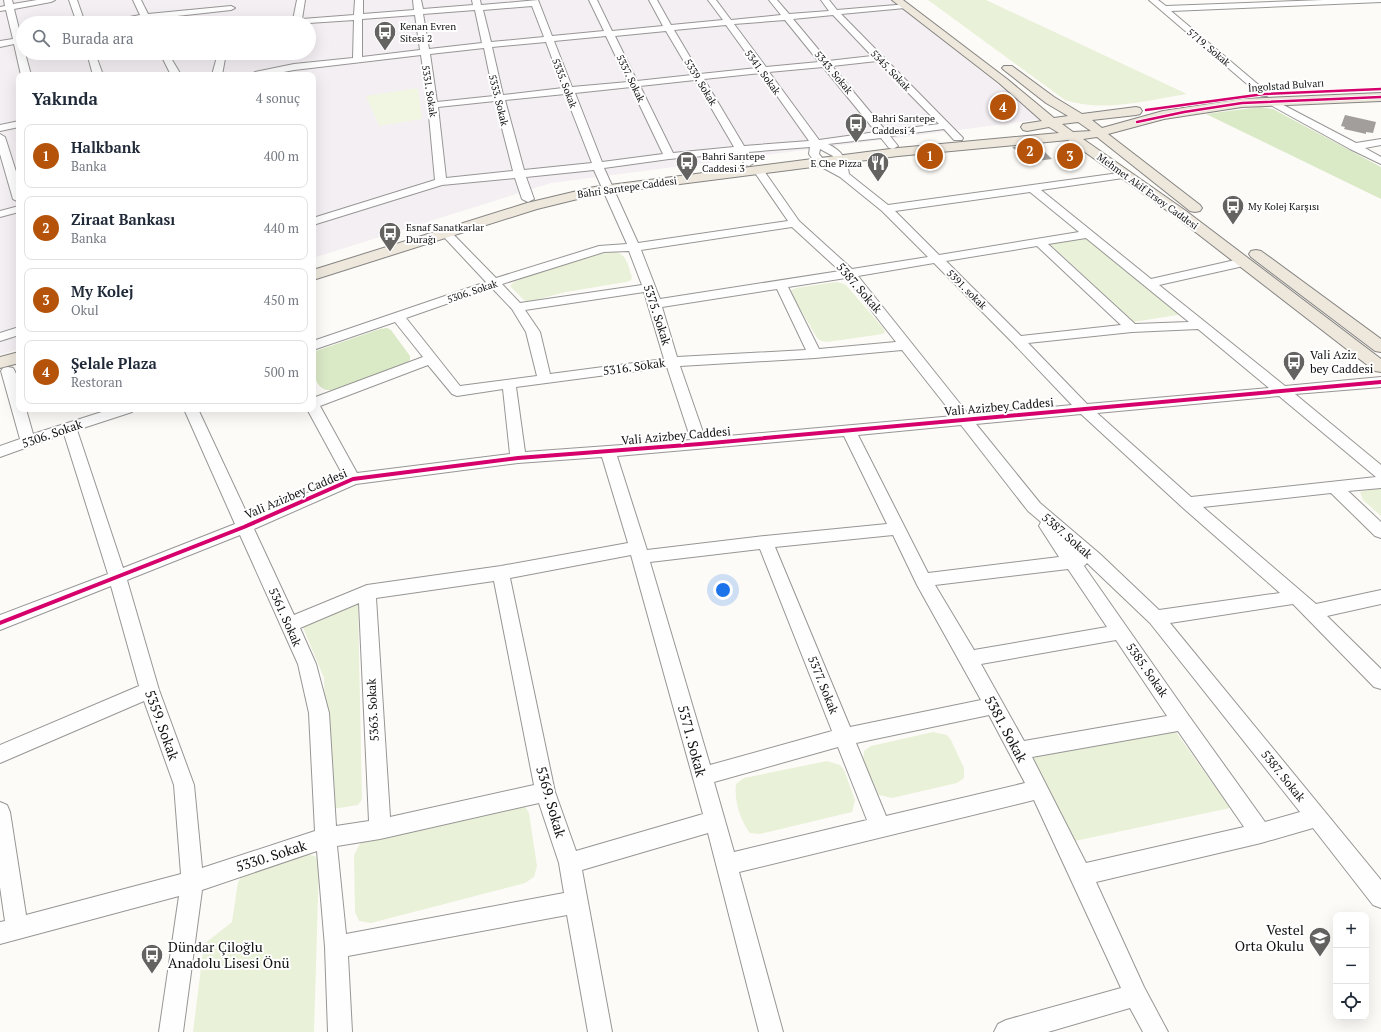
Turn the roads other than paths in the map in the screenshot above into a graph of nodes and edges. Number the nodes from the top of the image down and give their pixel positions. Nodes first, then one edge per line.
1 (51, 0) edge
2 (73, 0) edge
3 (137, 0) edge
4 (301, 0) edge
5 (359, 0) edge
6 (418, 0) edge
7 (593, 0) edge
8 (653, 0) edge
9 (712, 0) edge
10 (773, 0) edge
11 (825, 0) edge
12 (1153, 0) edge
13 (1381, 0) edge
14 (534, 1) edge
15 (9, 3) edge
16 (901, 3) edge
17 (477, 4) edge
18 (0, 8) edge
19 (232, 8) edge
20 (1164, 9) junction
21 (420, 13) junction
22 (835, 13) junction
23 (79, 16) edge
24 (145, 16) edge
25 (175, 16) edge
26 (298, 16) edge
27 (359, 17) junction
28 (787, 17) junction
29 (316, 20) edge
30 (729, 23) junction
31 (16, 27) edge
32 (668, 29) junction
33 (610, 34) junction
34 (548, 40) junction
35 (16, 41) edge
36 (0, 44) edge
37 (486, 45) junction
38 (424, 52) junction
39 (879, 58) junction
40 (357, 59) junction
41 (23, 60) edge
42 (93, 60) edge
43 (168, 60) edge
44 (220, 60) edge
45 (826, 63) junction
46 (1001, 63) dead end
47 (762, 71) junction
48 (25, 72) edge
49 (97, 72) edge
50 (174, 72) edge
51 (218, 72) edge
52 (265, 72) edge
53 (698, 78) junction
54 (634, 85) junction
55 (1381, 88) edge
56 (568, 92) junction
57 (1381, 97) edge
58 (498, 98) junction
59 (1267, 98) junction
60 (1050, 100) junction
61 (433, 106) junction
62 (1146, 110) junction
63 (1081, 118) junction
64 (1137, 122) junction
65 (1052, 123) junction
66 (16, 125) edge
67 (946, 126) junction
68 (0, 128) edge
69 (1100, 132) junction
70 (884, 134) junction
71 (0, 137) edge
72 (1071, 137) junction
73 (958, 138) junction
74 (1381, 142) edge
75 (1111, 143) junction
76 (893, 146) junction
77 (1354, 147) junction
78 (742, 150) junction
79 (817, 153) junction
80 (669, 156) junction
81 (839, 156) junction
82 (1381, 161) edge
83 (598, 166) junction
84 (753, 167) junction
85 (519, 174) junction
86 (844, 175) junction
87 (1126, 175) junction
88 (441, 182) junction
89 (606, 185) junction
90 (1032, 188) junction
91 (16, 189) edge
92 (528, 199) junction
93 (886, 209) junction
94 (16, 210) edge
95 (0, 214) edge
96 (316, 221) edge
97 (796, 224) junction
98 (446, 232) junction
99 (1088, 234) junction
100 (1039, 242) junction
101 (634, 247) junction
102 (937, 259) junction
103 (1244, 262) junction
104 (316, 265) edge
105 (316, 274) edge
106 (849, 274) junction
107 (494, 283) junction
108 (1149, 283) junction
109 (781, 285) junction
110 (649, 288) junction
111 (655, 304) junction
112 (517, 307) junction
113 (398, 317) junction
114 (1200, 325) junction
115 (1132, 328) junction
116 (16, 332) edge
117 (0, 337) edge
118 (1018, 340) junction
119 (316, 345) edge
120 (906, 345) junction
121 (1381, 347) edge
122 (815, 354) junction
123 (431, 359) junction
124 (16, 360) edge
125 (672, 362) junction
126 (1381, 367) edge
127 (7, 369) edge
128 (545, 380) junction
129 (1381, 382) edge
130 (509, 384) junction
131 (1284, 392) junction
132 (16, 400) edge
133 (316, 403) edge
134 (316, 410) edge
135 (1085, 410) junction
136 (19, 412) edge
137 (117, 412) edge
138 (192, 412) edge
139 (964, 420) junction
140 (69, 427) junction
141 (848, 430) junction
142 (28, 442) junction
143 (700, 444) junction
144 (0, 452) edge
145 (608, 452) junction
146 (518, 458) junction
147 (1381, 473) edge
148 (353, 479) junction
149 (1381, 482) edge
150 (1335, 488) junction
151 (1188, 503) junction
152 (1034, 507) junction
153 (244, 527) junction
154 (896, 529) junction
155 (1381, 532) edge
156 (765, 542) junction
157 (640, 552) junction
158 (1094, 559) junction
159 (1071, 561) junction
160 (501, 573) junction
161 (117, 576) junction
162 (923, 580) junction
163 (367, 592) junction
164 (1381, 596) edge
165 (1296, 597) junction
166 (1313, 612) junction
167 (1156, 618) junction
168 (0, 623) edge
169 (289, 625) junction
170 (1120, 632) junction
171 (969, 659) junction
172 (1381, 680) edge
173 (150, 690) junction
174 (994, 706) junction
175 (1182, 722) junction
176 (844, 737) junction
177 (1018, 751) junction
178 (0, 754) edge
179 (702, 776) junction
180 (1039, 790) junction
181 (545, 792) junction
182 (0, 812) edge
183 (1317, 817) junction
184 (715, 821) junction
185 (881, 828) junction
186 (380, 829) junction
187 (1261, 833) junction
188 (326, 838) junction
189 (570, 863) junction
190 (727, 864) junction
191 (1081, 875) junction
192 (192, 882) junction
193 (1381, 898) edge
194 (576, 902) junction
195 (9, 931) edge
196 (336, 947) junction
197 (1136, 995) junction
198 (171, 1032) edge
199 (340, 1032) edge
200 (600, 1032) edge
201 (771, 1032) edge
202 (1006, 1032) edge
203 (1156, 1032) edge

1 - 15 street
2 - 23 street
3 - 24 street
4 - 26 street
5 - 27 street
6 - 21 street, 5331. Sokak
7 - 33 street, 5337. Sokak
8 - 32 street, 5339. Sokak
9 - 30 street, 5341. Sokak
10 - 28 street, 5343. Sokak
11 - 22 street, 5345. Sokak
12 - 20 street, 5719. Sokak
13 - 20 street
14 - 17 street
14 - 34 street, 5335. Sokak
15 - 18 street
15 - 31 street
16 - 22 street
16 - 65 main road, Mehmet Akif Ersoy Caddesi
17 - 21 street
17 - 37 street, 5333. Sokak
19 - 25 street
20 - 59 street, 5719. Sokak
21 - 27 street
21 - 38 street, 5331. Sokak
22 - 28 street
22 - 39 street, 5345. Sokak
27 - 29 street
27 - 40 street
28 - 30 street
28 - 45 street, 5343. Sokak
30 - 32 street
30 - 47 street, 5341. Sokak
32 - 33 street
32 - 53 street, 5339. Sokak
33 - 34 street
33 - 54 street, 5337. Sokak
34 - 37 street
34 - 56 street, 5335. Sokak
35 - 36 street
37 - 38 street
37 - 58 street, 5333. Sokak
38 - 40 street
38 - 61 street, 5331. Sokak
39 - 45 street
39 - 67 street, 5345. Sokak
40 - 52 street
41 - 48 street
42 - 49 street
43 - 50 street
44 - 51 street
45 - 47 street
45 - 70 street, 5343. Sokak
46 - 60 main road, Mehmet Akif Ersoy Caddesi
47 - 53 street
47 - 79 street, 5341. Sokak
53 - 54 street
53 - 78 street, 5339. Sokak
54 - 56 street
54 - 80 street, 5337. Sokak
55 - 59 main road, İngolstad Bulvarı
56 - 58 street
56 - 83 street, 5335. Sokak
57 - 59 main road, İngolstad Bulvarı
58 - 61 street
58 - 85 street, 5333. Sokak
59 - 62 main road, İngolstad Bulvarı
59 - 64 main road, İngolstad Bulvarı
59 - 77 street, 5719. Sokak
60 - 62 main road
60 - 63 main road, Mehmet Akif Ersoy Caddesi
61 - 88 street, 5331. Sokak
62 - 63 main road, İngolstad Bulvarı
63 - 65 main road, İngolstad Bulvarı
63 - 69 main road, Mehmet Akif Ersoy Caddesi
64 - 69 main road, İngolstad Bulvarı
64 - 75 main road
65 - 72 main road, Mehmet Akif Ersoy Caddesi
65 - 73 main road, Bahri Sarıtepe Caddesi
66 - 68 street
67 - 70 street
67 - 73 street, 5345. Sokak
69 - 72 main road, İngolstad Bulvarı
69 - 75 main road, Mehmet Akif Ersoy Caddesi
70 - 76 street, 5343. Sokak
70 - 79 street
71 - 91 street
72 - 81 main road, Bahri Sarıtepe Caddesi
72 - 87 main road, Mehmet Akif Ersoy Caddesi
73 - 76 main road, Bahri Sarıtepe Caddesi
74 - 77 street
75 - 121 main road, Mehmet Akif Ersoy Caddesi
76 - 81 main road, Bahri Sarıtepe Caddesi
77 - 82 street, 5719. Sokak
78 - 79 street
78 - 80 street
78 - 84 street, 5339. Sokak
79 - 81 main road, Bahri Sarıtepe Caddesi
79 - 81 street
79 - 84 main road, Bahri Sarıtepe Caddesi
79 - 86 street, 5391. sokak
80 - 83 street
81 - 86 street
83 - 85 street
83 - 89 street, 5335. Sokak
84 - 89 main road, Bahri Sarıtepe Caddesi
84 - 97 street, 5387. Sokak
85 - 88 street
85 - 92 street, 5333. Sokak
86 - 93 street, 5391. sokak
87 - 90 street
87 - 103 main road, Mehmet Akif Ersoy Caddesi
88 - 96 street
89 - 92 main road, Bahri Sarıtepe Caddesi
89 - 98 main road, Bahri Sarıtepe Caddesi
89 - 101 street, 5375. Sokak
90 - 93 street
90 - 99 street
92 - 104 main road, Bahri Sarıtepe Caddesi
93 - 102 street, 5391. sokak
94 - 95 street
97 - 101 street, 5306. Sokak
97 - 106 street, 5387. Sokak
98 - 105 main road, Bahri Sarıtepe Caddesi
98 - 107 street
99 - 100 street
99 - 108 street
100 - 102 street
100 - 115 street
101 - 107 street, 5306. Sokak
101 - 110 street, 5375. Sokak
102 - 106 street
102 - 118 street, 5391. sokak
103 - 108 street
103 - 126 main road, Mehmet Akif Ersoy Caddesi
106 - 109 street
106 - 120 street, 5387. Sokak
107 - 112 street
107 - 113 street, 5306. Sokak
108 - 114 street
109 - 111 street
109 - 122 street
110 - 111 street, 5375. Sokak
110 - 112 street
111 - 125 street, 5375. Sokak
112 - 128 street
113 - 119 street, 5306. Sokak
113 - 123 street, 5316. Sokak
114 - 115 street
114 - 131 street
115 - 118 street
116 - 117 street
118 - 135 street, 5391. sokak
120 - 122 street, 5316. Sokak
120 - 139 street, 5387. Sokak
122 - 125 street, 5316. Sokak
123 - 130 street, 5316. Sokak
123 - 133 street
124 - 127 main road
125 - 128 street, 5316. Sokak
125 - 143 street, 5375. Sokak
127 - 132 street
128 - 130 street, 5316. Sokak
129 - 131 street, Vali Azizbey Caddesi
130 - 146 street
131 - 135 street, Vali Azizbey Caddesi
131 - 147 street
134 - 148 street
135 - 139 street, Vali Azizbey Caddesi
135 - 151 street, 5391. sokak
136 - 142 street
137 - 140 street, 5306. Sokak
138 - 153 street, 5361. Sokak
139 - 141 street, Vali Azizbey Caddesi
139 - 152 street, 5387. Sokak
140 - 142 street, 5306. Sokak
140 - 161 street, 5359. Sokak
141 - 143 street, Vali Azizbey Caddesi
141 - 154 street, 5381. Sokak
142 - 144 street, 5306. Sokak
143 - 145 street, Vali Azizbey Caddesi
145 - 146 street, Vali Azizbey Caddesi
145 - 157 street, 5371. Sokak
146 - 148 street, Vali Azizbey Caddesi
148 - 153 street, Vali Azizbey Caddesi
149 - 150 street
150 - 151 street
150 - 155 street
151 - 165 street, 5391. sokak
152 - 158 street, 5387. Sokak
152 - 159 street, 5385. Sokak
153 - 161 street, Vali Azizbey Caddesi
153 - 169 street, 5361. Sokak
154 - 156 street
154 - 162 street, 5381. Sokak
156 - 157 street
156 - 176 street, 5377. Sokak
157 - 160 street
157 - 179 street, 5371. Sokak
158 - 159 street
158 - 167 street, 5387. Sokak
159 - 162 street
159 - 170 street, 5385. Sokak
160 - 163 street
160 - 181 street, 5369. Sokak
161 - 168 street, Vali Azizbey Caddesi
161 - 173 street, 5359. Sokak
162 - 171 street, 5381. Sokak
163 - 169 street
163 - 186 street, 5363. Sokak
164 - 166 street
165 - 166 street, 5391. sokak
165 - 167 street
166 - 172 street, 5391. sokak
167 - 183 street, 5387. Sokak
169 - 188 street, 5361. Sokak
170 - 171 street
170 - 175 street, 5385. Sokak
171 - 174 street, 5381. Sokak
173 - 178 street
173 - 192 street, 5359. Sokak
174 - 176 street
174 - 177 street, 5381. Sokak
175 - 177 street
175 - 187 street, 5385. Sokak
176 - 179 street
176 - 185 street, 5377. Sokak
177 - 180 street, 5381. Sokak
179 - 184 street, 5371. Sokak
180 - 185 street
180 - 191 street, 5381. Sokak
181 - 186 street, 5330. Sokak
181 - 189 street, 5369. Sokak
182 - 195 street
183 - 187 street
183 - 193 street, 5387. Sokak
184 - 189 street
184 - 190 street, 5371. Sokak
185 - 190 street
186 - 188 street, 5330. Sokak
187 - 191 street
188 - 192 street, 5330. Sokak
188 - 196 street, 5361. Sokak
189 - 194 street, 5369. Sokak
190 - 201 street, 5371. Sokak
191 - 197 street, 5381. Sokak
192 - 195 street, 5330. Sokak
192 - 198 street, 5359. Sokak
194 - 196 street
194 - 200 street, 5369. Sokak
196 - 199 street, 5361. Sokak
197 - 202 street
197 - 203 street, 5381. Sokak

